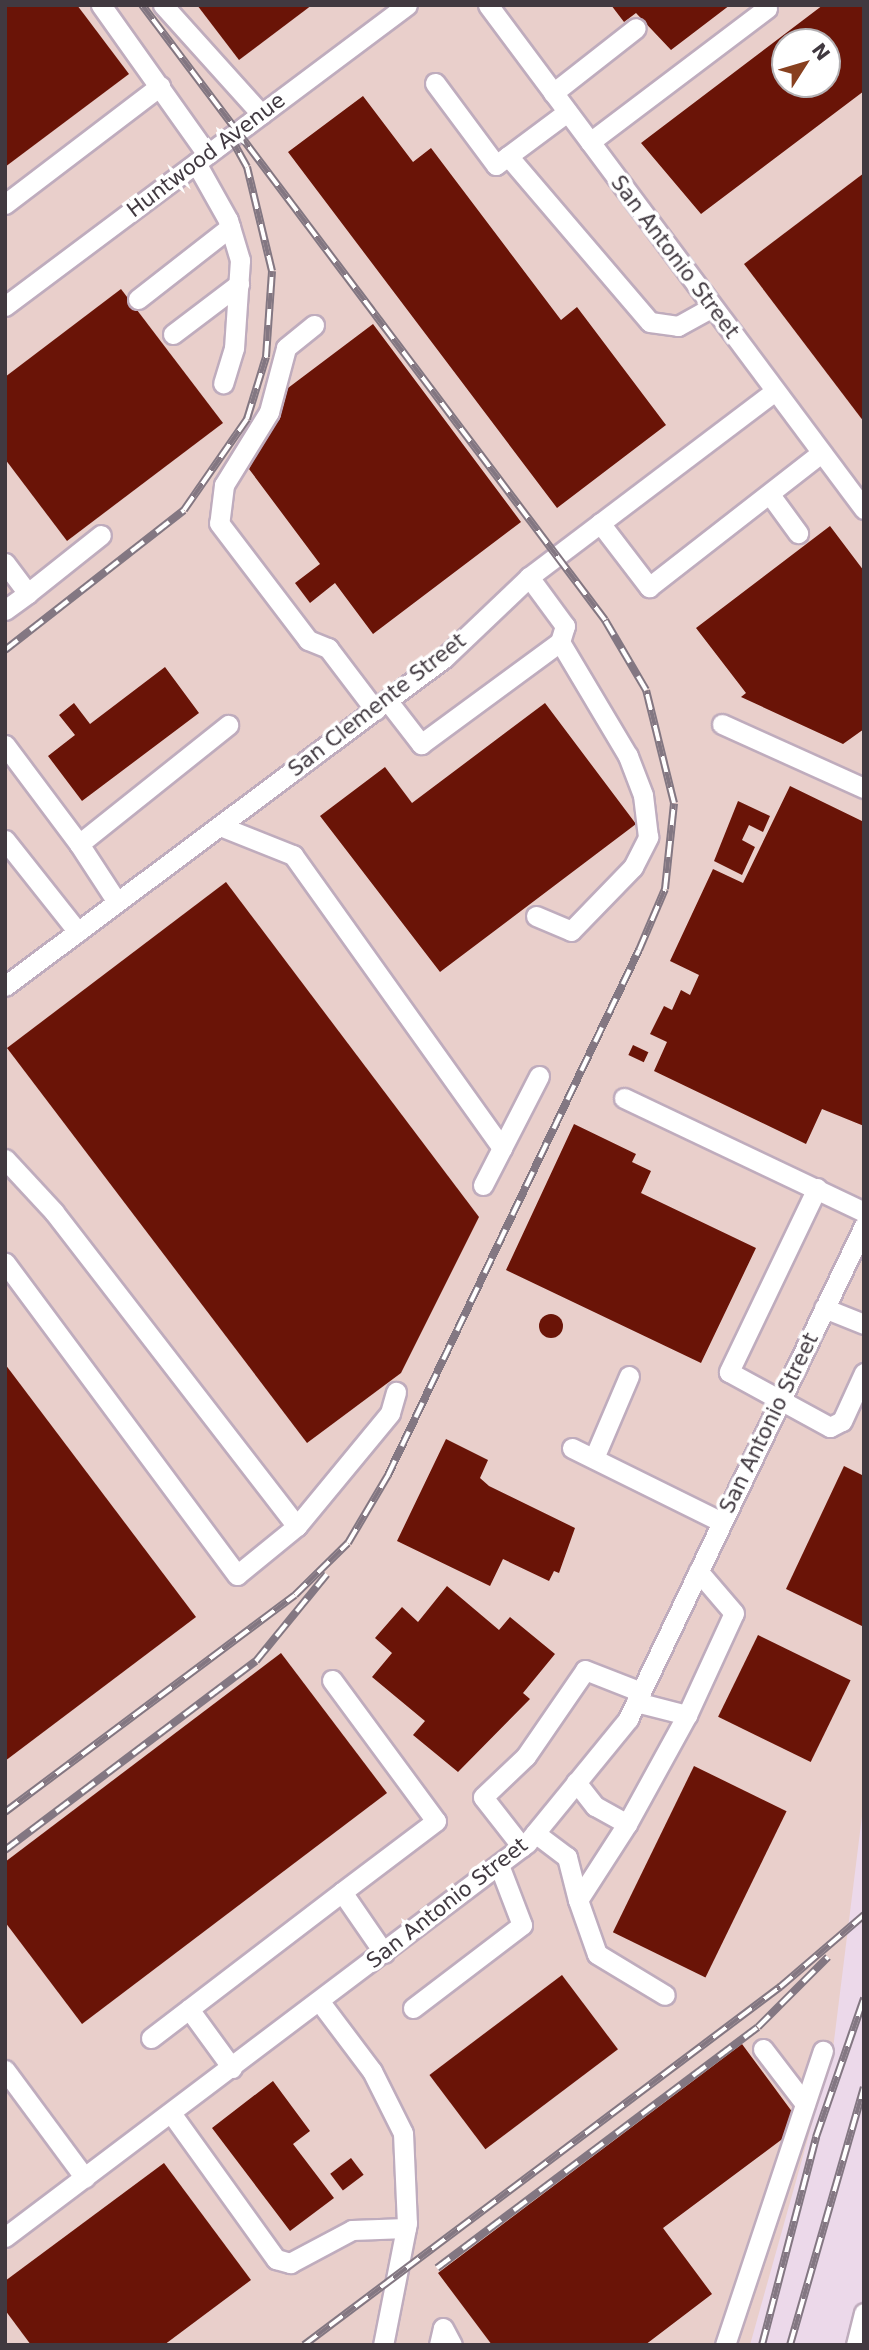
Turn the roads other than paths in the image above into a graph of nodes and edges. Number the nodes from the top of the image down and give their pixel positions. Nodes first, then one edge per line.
1 (101, 5) edge
2 (163, 5) edge
3 (407, 5) edge
4 (488, 5) edge
5 (767, 6) edge
6 (636, 28) dead end
7 (435, 83) dead end
8 (160, 86) junction
9 (553, 93) junction
10 (567, 112) junction
11 (261, 114) junction
12 (590, 142) junction
13 (508, 156) junction
14 (201, 159) junction
15 (5, 204) edge
16 (230, 227) junction
17 (239, 284) junction
18 (138, 299) dead end
19 (5, 306) edge
20 (712, 307) junction
21 (314, 325) dead end
22 (173, 334) dead end
23 (223, 383) dead end
24 (775, 391) junction
25 (821, 453) junction
26 (771, 496) junction
27 (864, 509) edge
28 (600, 523) junction
29 (798, 533) dead end
30 (101, 535) dead end
31 (5, 563) edge
32 (528, 577) junction
33 (28, 593) junction
34 (5, 610) edge
35 (560, 642) junction
36 (381, 705) junction
37 (722, 724) dead end
38 (228, 725) dead end
39 (5, 745) edge
40 (864, 788) edge
41 (220, 826) junction
42 (5, 840) edge
43 (79, 845) junction
44 (117, 902) junction
45 (536, 916) dead end
46 (78, 932) junction
47 (5, 986) edge
48 (539, 1076) dead end
49 (624, 1098) dead end
50 (502, 1148) junction
51 (5, 1159) edge
52 (483, 1185) dead end
53 (817, 1188) junction
54 (864, 1212) edge
55 (862, 1232) edge
56 (5, 1263) edge
57 (824, 1308) junction
58 (864, 1324) edge
59 (864, 1373) edge
60 (629, 1376) dead end
61 (396, 1392) dead end
62 (781, 1398) junction
63 (572, 1448) dead end
64 (594, 1458) junction
65 (722, 1522) junction
66 (297, 1525) junction
67 (698, 1571) junction
68 (332, 1680) dead end
69 (638, 1697) junction
70 (687, 1715) junction
71 (576, 1782) junction
72 (627, 1824) junction
73 (528, 1840) junction
74 (499, 1865) junction
75 (342, 1892) junction
76 (578, 1899) junction
77 (384, 1953) junction
78 (665, 1995) dead end
79 (320, 2002) junction
80 (413, 2008) dead end
81 (189, 2009) junction
82 (151, 2038) dead end
83 (763, 2049) dead end
84 (823, 2051) dead end
85 (232, 2068) junction
86 (5, 2070) edge
87 (805, 2104) junction
88 (171, 2113) junction
89 (85, 2178) junction
90 (406, 2228) junction
91 (5, 2237) edge
92 (864, 2313) edge
93 (383, 2345) edge
94 (439, 2345) edge
95 (452, 2345) edge
96 (725, 2345) edge
97 (856, 2345) edge

1 - 8 street
2 - 11 street
3 - 11 street, Huntwood Avenue
4 - 9 street, San Antonio Street
5 - 12 street
6 - 9 street
7 - 13 street
8 - 14 street
8 - 15 street
9 - 10 street, San Antonio Street
10 - 12 street, San Antonio Street
10 - 13 street
11 - 14 street, Huntwood Avenue
12 - 20 street, San Antonio Street
13 - 20 street
14 - 16 street
14 - 19 street, Huntwood Avenue
16 - 17 street
16 - 18 street
17 - 22 street
17 - 23 street
20 - 24 street, San Antonio Street
21 - 36 street
24 - 25 street, San Antonio Street
24 - 28 street, San Clemente Street
25 - 26 street
25 - 27 street, San Antonio Street
26 - 28 street
26 - 29 street
28 - 32 street, San Clemente Street
30 - 33 street
31 - 33 street
32 - 35 street
32 - 36 street, San Clemente Street
33 - 34 street
35 - 36 street
35 - 45 street
36 - 41 street, San Clemente Street
37 - 40 street
38 - 43 street
39 - 43 street
41 - 44 street, San Clemente Street
41 - 50 street
42 - 46 street
43 - 44 street
44 - 46 street, San Clemente Street
46 - 47 street, San Clemente Street
48 - 50 street
49 - 53 street
50 - 52 street
51 - 66 street
53 - 54 street
53 - 62 street
55 - 57 street, San Antonio Street
56 - 66 street
57 - 58 street
57 - 62 street, San Antonio Street
59 - 62 street
60 - 64 street
61 - 66 street
62 - 65 street, San Antonio Street
63 - 64 street
64 - 65 street
65 - 67 street, San Antonio Street
67 - 69 street, San Antonio Street
67 - 70 street
68 - 75 street
69 - 70 street
69 - 71 street, San Antonio Street
69 - 73 street
70 - 72 street
71 - 72 street
71 - 73 street, San Antonio Street
72 - 76 street
73 - 74 street, San Antonio Street
73 - 76 street
74 - 77 street, San Antonio Street
74 - 80 street
75 - 77 street
75 - 81 street
76 - 78 street
77 - 79 street, San Antonio Street
79 - 85 street, San Antonio Street
79 - 90 street
81 - 82 street
81 - 85 street
83 - 87 street
84 - 87 street
85 - 88 street, San Antonio Street
86 - 89 street
87 - 96 street
88 - 89 street, San Antonio Street
88 - 90 street
89 - 91 street, San Antonio Street
90 - 93 street
92 - 97 street
94 - 95 street

